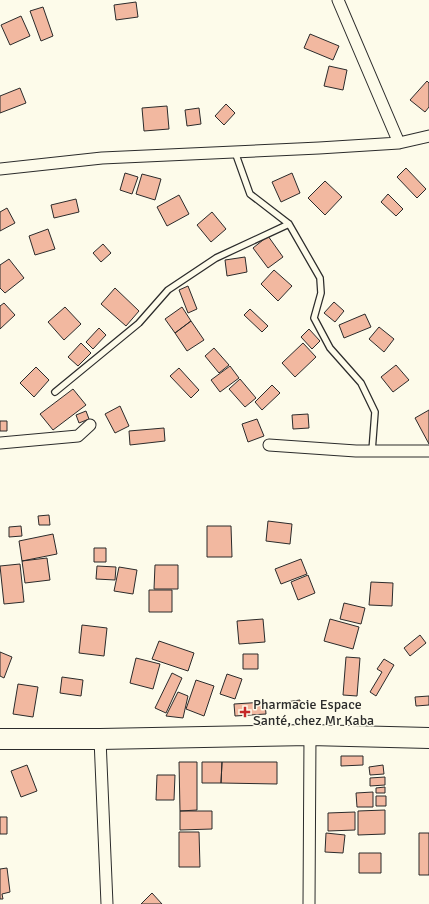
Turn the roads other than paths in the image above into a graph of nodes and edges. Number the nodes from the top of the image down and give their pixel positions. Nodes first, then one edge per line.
1 (338, 0) edge
2 (429, 136) edge
3 (399, 143) junction
4 (235, 152) junction
5 (0, 169) edge
6 (289, 224) junction
7 (55, 392) dead end
8 (90, 425) dead end
9 (0, 443) edge
10 (269, 445) dead end
11 (372, 451) junction
12 (429, 451) edge
13 (310, 735) junction
14 (429, 738) edge
15 (0, 739) edge
16 (100, 739) junction
17 (107, 904) edge
18 (309, 904) edge

1 - 3 street
2 - 3 street
3 - 4 street
4 - 5 street
4 - 6 lane
6 - 7 lane
6 - 11 lane
8 - 9 street
10 - 11 street
11 - 12 street
13 - 14 highway
13 - 16 highway
13 - 18 street
15 - 16 highway
16 - 17 street

